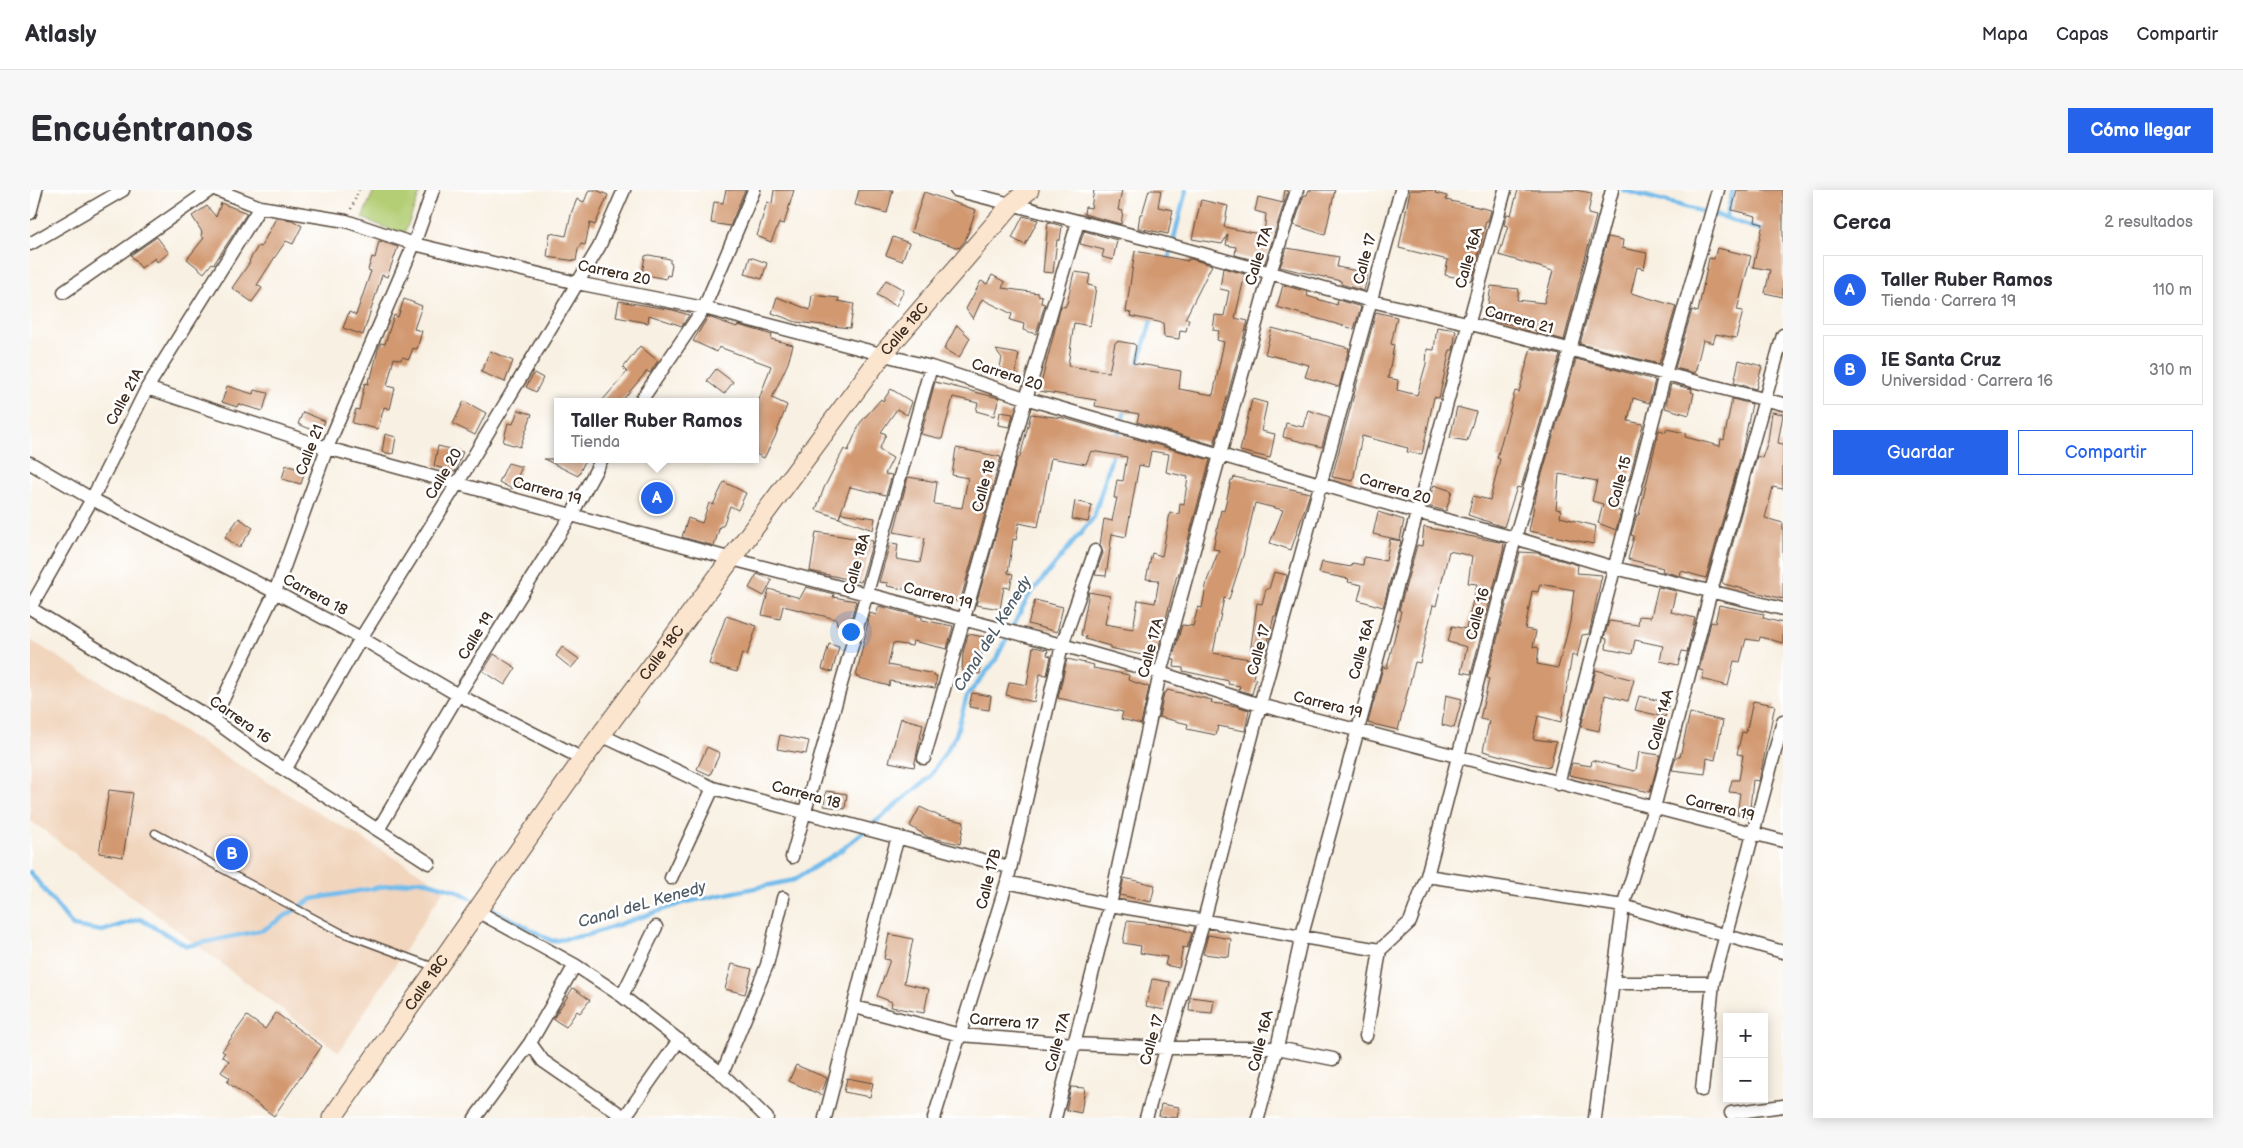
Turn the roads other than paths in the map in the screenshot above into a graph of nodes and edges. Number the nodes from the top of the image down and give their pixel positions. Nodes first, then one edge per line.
1 (36, 190) edge
2 (123, 190) edge
3 (210, 190) edge
4 (218, 190) edge
5 (433, 190) edge
6 (624, 190) edge
7 (754, 190) edge
8 (956, 190) edge
9 (1029, 190) edge
10 (1297, 190) edge
11 (1401, 190) edge
12 (1505, 190) edge
13 (1612, 191) edge
14 (1717, 194) edge
15 (1012, 204) junction
16 (260, 207) junction
17 (30, 213) edge
18 (1078, 222) junction
19 (30, 244) edge
20 (414, 244) junction
21 (1270, 273) junction
22 (577, 282) junction
23 (64, 292) dead end
24 (1371, 301) junction
25 (704, 308) junction
26 (1467, 323) junction
27 (1783, 334) edge
28 (1570, 350) junction
29 (882, 356) junction
30 (931, 367) junction
31 (1665, 374) junction
32 (146, 388) junction
33 (643, 398) edge
34 (1025, 398) junction
35 (1765, 400) junction
36 (1783, 404) edge
37 (327, 448) junction
38 (1220, 454) junction
39 (30, 463) edge
40 (600, 463) edge
41 (457, 484) junction
42 (1322, 484) junction
43 (92, 499) junction
44 (1416, 512) junction
45 (572, 514) junction
46 (1515, 538) junction
47 (1095, 552) dead end
48 (732, 559) junction
49 (1614, 568) junction
50 (1711, 591) junction
51 (275, 592) junction
52 (865, 595) junction
53 (30, 608) edge
54 (1783, 609) edge
55 (964, 620) junction
56 (361, 638) junction
57 (1062, 645) junction
58 (1160, 673) junction
59 (458, 695) junction
60 (1260, 705) junction
61 (213, 720) junction
62 (1783, 721) edge
63 (1358, 728) junction
64 (601, 735) junction
65 (1457, 757) junction
66 (924, 758) dead end
67 (583, 759) junction
68 (285, 770) junction
69 (1558, 784) junction
70 (713, 788) junction
71 (1654, 808) junction
72 (805, 812) junction
73 (378, 830) junction
74 (1753, 832) junction
75 (155, 833) dead end
76 (898, 837) junction
77 (1783, 841) edge
78 (792, 857) dead end
79 (429, 863) dead end
80 (1009, 867) junction
81 (1427, 876) junction
82 (671, 878) dead end
83 (1007, 882) junction
84 (784, 898) dead end
85 (1110, 905) junction
86 (1623, 906) junction
87 (477, 911) junction
88 (1204, 920) junction
89 (656, 927) dead end
90 (1302, 935) junction
91 (1726, 937) junction
92 (1380, 950) junction
93 (1783, 952) edge
94 (575, 964) junction
95 (438, 968) junction
96 (1713, 983) junction
97 (1613, 984) junction
98 (622, 996) junction
99 (855, 1007) junction
100 (960, 1035) junction
101 (1366, 1036) dead end
102 (679, 1040) junction
103 (530, 1043) junction
104 (1075, 1044) junction
105 (1166, 1048) junction
106 (1277, 1048) junction
107 (1333, 1059) dead end
108 (722, 1074) junction
109 (1702, 1090) dead end
110 (1783, 1106) edge
111 (753, 1113) edge
112 (1731, 1113) dead end
113 (332, 1118) edge
114 (475, 1118) edge
115 (624, 1118) edge
116 (767, 1118) edge
117 (825, 1118) edge
118 (934, 1118) edge
119 (1055, 1118) edge
120 (1146, 1118) edge
121 (1258, 1118) edge
122 (1595, 1118) edge

1 - 17 street
2 - 19 street
3 - 23 street
4 - 16 street, Carrera 20
5 - 20 street, Calle 21
6 - 22 street, Calle 20
7 - 25 street
8 - 15 street, Carrera 21
9 - 15 main road, Calle 18C
10 - 21 street, Calle 17A
11 - 24 street, Calle 17
12 - 26 street, Calle 16A
13 - 28 street, Calle 16
14 - 31 street, Calle 15
15 - 18 street, Carrera 21
15 - 29 main road, Calle 18C
16 - 20 street, Carrera 20
16 - 32 street, Calle 21A
18 - 21 street, Carrera 21
18 - 34 street, Calle 18
20 - 22 street, Carrera 20
20 - 37 street, Calle 21
21 - 24 street, Carrera 21
21 - 38 street, Calle 17A
22 - 25 street, Carrera 20
22 - 41 street, Calle 20
24 - 26 street, Carrera 21
24 - 42 street, Calle 17
25 - 29 street, Carrera 20
25 - 33 street
26 - 28 street, Carrera 21
26 - 44 street, Calle 16A
27 - 35 street, Calle 14A
28 - 31 street, Carrera 21
28 - 46 street, Calle 16
29 - 30 street, Carrera 20
29 - 48 main road, Calle 18C
30 - 34 street, Carrera 20
30 - 52 street, Calle 18A
31 - 35 street, Carrera 21
31 - 49 street, Calle 15
32 - 37 street, Carrera 19
32 - 43 street, Calle 21A
34 - 38 street, Carrera 20
34 - 55 street, Calle 18
35 - 36 street, Carrera 21
35 - 50 street, Calle 14A
37 - 41 street, Carrera 19
37 - 51 street, Calle 21
38 - 42 street, Carrera 20
38 - 58 street, Calle 17A
39 - 43 street, Carrera 18
40 - 45 street, Calle 19
41 - 45 street, Carrera 19
41 - 56 street, Calle 20
42 - 44 street, Carrera 20
42 - 60 street, Calle 17
43 - 51 street, Carrera 18
43 - 53 street, Calle 21A
44 - 46 street, Carrera 20
44 - 63 street, Calle 16A
45 - 48 street, Carrera 19
45 - 59 street, Calle 19
46 - 49 street, Carrera 20
46 - 65 street, Calle 16
47 - 57 street, Calle 17B
48 - 52 street, Carrera 19
48 - 64 main road, Calle 18C
49 - 50 street, Carrera 20
49 - 69 street, Calle 15
50 - 54 street, Carrera 20
50 - 71 street, Calle 14A
51 - 56 street, Carrera 18
51 - 61 street, Calle 21
52 - 55 street, Carrera 19
52 - 72 street, Calle 18A
53 - 61 street, Carrera 16
55 - 57 street, Carrera 19
55 - 66 street, Calle 18
56 - 59 street, Carrera 18
56 - 68 street, Calle 20
57 - 58 street, Carrera 19
57 - 80 street, Calle 17B
58 - 60 street, Carrera 19
58 - 85 street, Calle 17A
59 - 67 street, Carrera 18
59 - 73 street, Calle 19
60 - 63 street, Carrera 19
60 - 88 street, Calle 17
61 - 68 street, Carrera 16
62 - 74 street
63 - 65 street, Carrera 19
63 - 90 street, Calle 16A
64 - 67 main road, Calle 18C
64 - 70 street, Carrera 18
65 - 69 street, Carrera 19
65 - 81 street, Calle 16
67 - 87 main road, Calle 18C
68 - 73 street, Carrera 16
69 - 71 street, Carrera 19
70 - 72 street, Carrera 18
70 - 82 street
71 - 74 street, Carrera 19
71 - 86 street, Calle 14A
72 - 76 street, Carrera 18
72 - 78 street, Calle 18A
73 - 79 street, Carrera 16
74 - 77 street, Carrera 19
74 - 91 street
75 - 95 lane
76 - 80 street, Carrera 18
76 - 99 street
80 - 83 street, Calle 17B
81 - 86 street
81 - 92 street, Calle 16
83 - 85 street
83 - 100 street, Calle 17B
84 - 108 street
85 - 88 street
85 - 104 street, Calle 17A
86 - 91 street
86 - 97 street, Calle 14A
87 - 94 street
87 - 95 main road, Calle 18C
88 - 90 street
88 - 105 street, Calle 17
89 - 98 street
90 - 92 street
90 - 106 street, Calle 16A
91 - 93 street
91 - 96 street
92 - 101 street
94 - 98 street
94 - 103 street
95 - 113 main road, Calle 18C
96 - 97 street
96 - 109 street
97 - 122 street, Calle 14A
98 - 102 street
99 - 100 street, Carrera 17
99 - 117 street
100 - 104 street, Carrera 17
100 - 118 street, Calle 17B
102 - 108 street
102 - 115 street
103 - 114 street
103 - 115 street
104 - 105 street, Carrera 17
104 - 119 street, Calle 17A
105 - 106 street, Carrera 17
105 - 120 street, Calle 17
106 - 107 street, Carrera 17
106 - 121 street, Calle 16A
108 - 111 street
110 - 112 street
111 - 116 street

